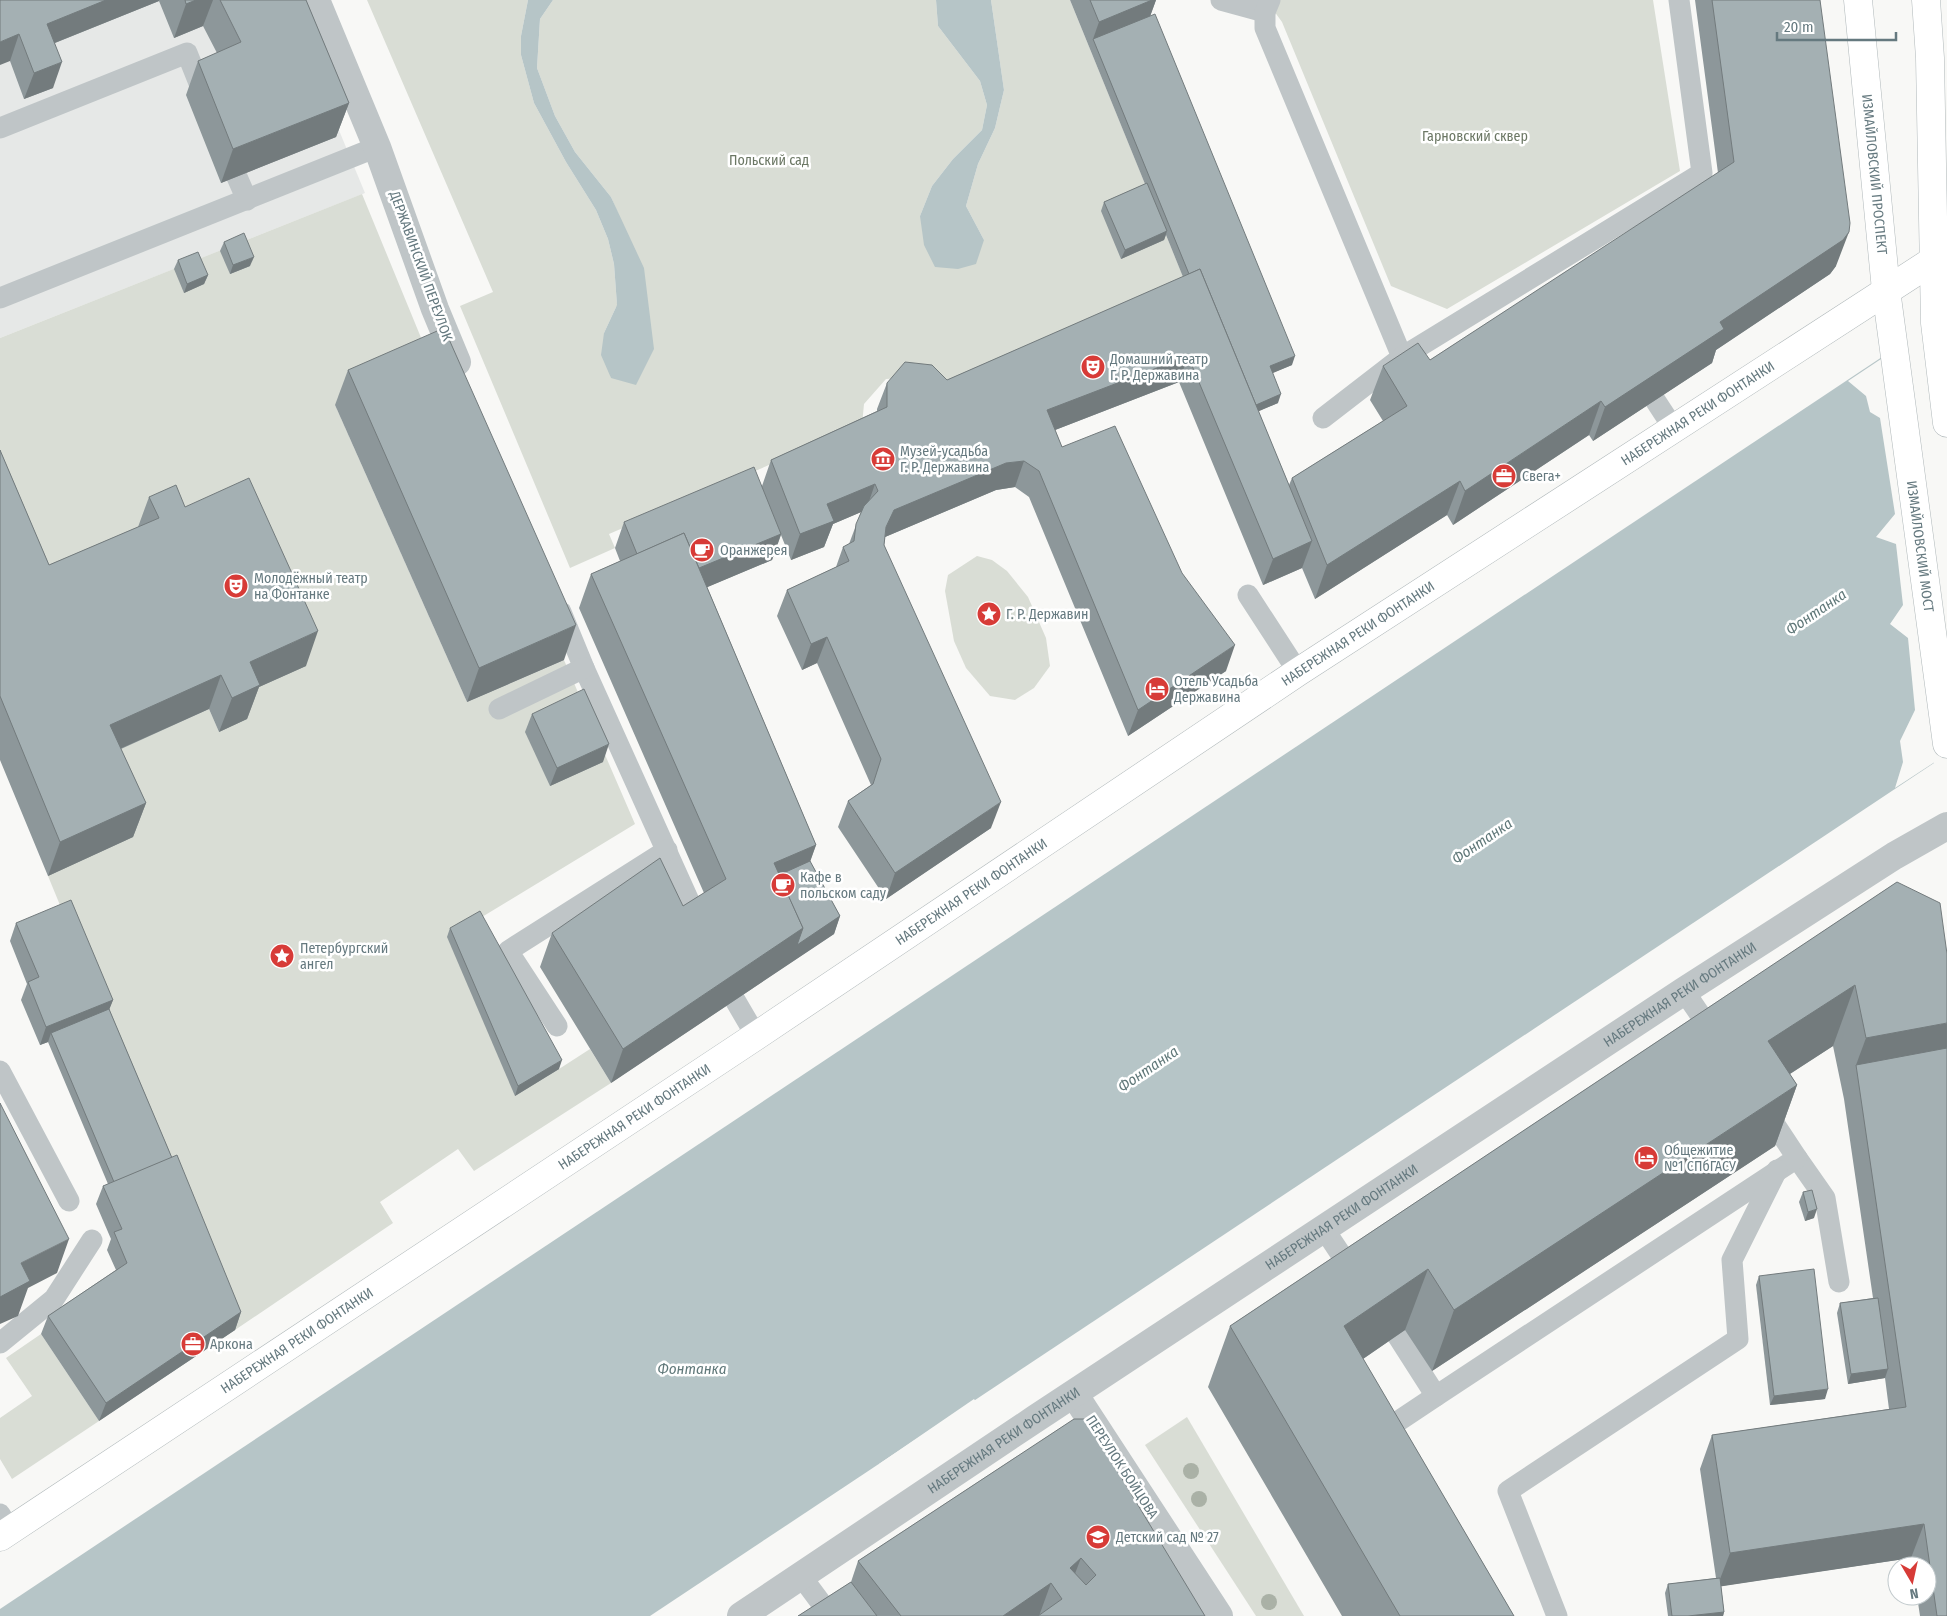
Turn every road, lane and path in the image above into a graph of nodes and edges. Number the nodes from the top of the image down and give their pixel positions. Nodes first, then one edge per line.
1 (316, 0) edge
2 (1221, 0) edge
3 (1679, 0) edge
4 (1858, 0) edge
5 (1926, 0) edge
6 (1268, 6) edge
7 (201, 88) edge
8 (0, 128) edge
9 (377, 147) junction
10 (237, 177) edge
11 (247, 200) junction
12 (1940, 256) edge
13 (1886, 290) junction
14 (0, 298) edge
15 (1894, 349) joint
16 (1402, 358) junction
17 (466, 382) edge
18 (1655, 400) edge
19 (1323, 418) dead end
20 (1947, 423) edge
21 (1674, 429) junction
22 (1248, 595) dead end
23 (555, 596) edge
24 (584, 668) junction
25 (1298, 672) junction
26 (500, 710) dead end
27 (1947, 744) edge
28 (1947, 826) edge
29 (666, 850) junction
30 (699, 923) edge
31 (1684, 991) junction
32 (735, 1000) edge
33 (557, 1026) dead end
34 (756, 1036) junction
35 (1722, 1046) edge
36 (0, 1071) edge
37 (1756, 1096) edge
38 (1797, 1158) junction
39 (1777, 1170) junction
40 (68, 1201) dead end
41 (1324, 1229) junction
42 (92, 1240) dead end
43 (1839, 1282) dead end
44 (1361, 1284) edge
45 (1397, 1335) edge
46 (0, 1343) edge
47 (1074, 1394) junction
48 (1436, 1396) junction
49 (1399, 1455) edge
50 (3, 1527) edge
51 (800, 1576) junction
52 (830, 1615) edge
53 (741, 1616) edge
54 (1219, 1616) edge
55 (1557, 1616) edge

1 - 9 street, ДЕРЖАВИНСКИЙ ПЕРЕУЛОК
2 - 6 lane
3 - 16 lane
4 - 13 main road, ИЗМАЙЛОВСКИЙ ПРОСПЕКТ
5 - 12 main road
6 - 16 lane
7 - 8 lane
9 - 11 lane
9 - 17 street, ДЕРЖАВИНСКИЙ ПЕРЕУЛОК
10 - 11 lane
11 - 14 lane
12 - 13 main road, НАБЕРЕЖНАЯ РЕКИ ФОНТАНКИ
12 - 20 main road
13 - 15 main road, ИЗМАЙЛОВСКИЙ ПРОСПЕКТ
13 - 21 main road, НАБЕРЕЖНАЯ РЕКИ ФОНТАНКИ
15 - 27 main road, ИЗМАЙЛОВСКИЙ МОСТ
16 - 19 lane
18 - 21 lane
21 - 25 main road, НАБЕРЕЖНАЯ РЕКИ ФОНТАНКИ
22 - 25 lane
23 - 24 lane
24 - 26 lane
24 - 29 lane
25 - 34 main road, НАБЕРЕЖНАЯ РЕКИ ФОНТАНКИ
28 - 31 street, НАБЕРЕЖНАЯ РЕКИ ФОНТАНКИ
29 - 30 lane
29 - 33 lane
31 - 35 lane
31 - 41 street, НАБЕРЕЖНАЯ РЕКИ ФОНТАНКИ
32 - 34 lane
34 - 50 main road, НАБЕРЕЖНАЯ РЕКИ ФОНТАНКИ
36 - 40 lane
37 - 38 lane
38 - 39 lane
38 - 43 lane
39 - 48 lane
39 - 55 lane
41 - 44 lane
41 - 47 street, НАБЕРЕЖНАЯ РЕКИ ФОНТАНКИ
42 - 46 lane
45 - 48 lane
47 - 51 street, НАБЕРЕЖНАЯ РЕКИ ФОНТАНКИ
47 - 54 street, ПЕРЕУЛОК БОЙЦОВА
48 - 49 lane
51 - 52 lane
51 - 53 street, НАБЕРЕЖНАЯ РЕКИ ФОНТАНКИ

